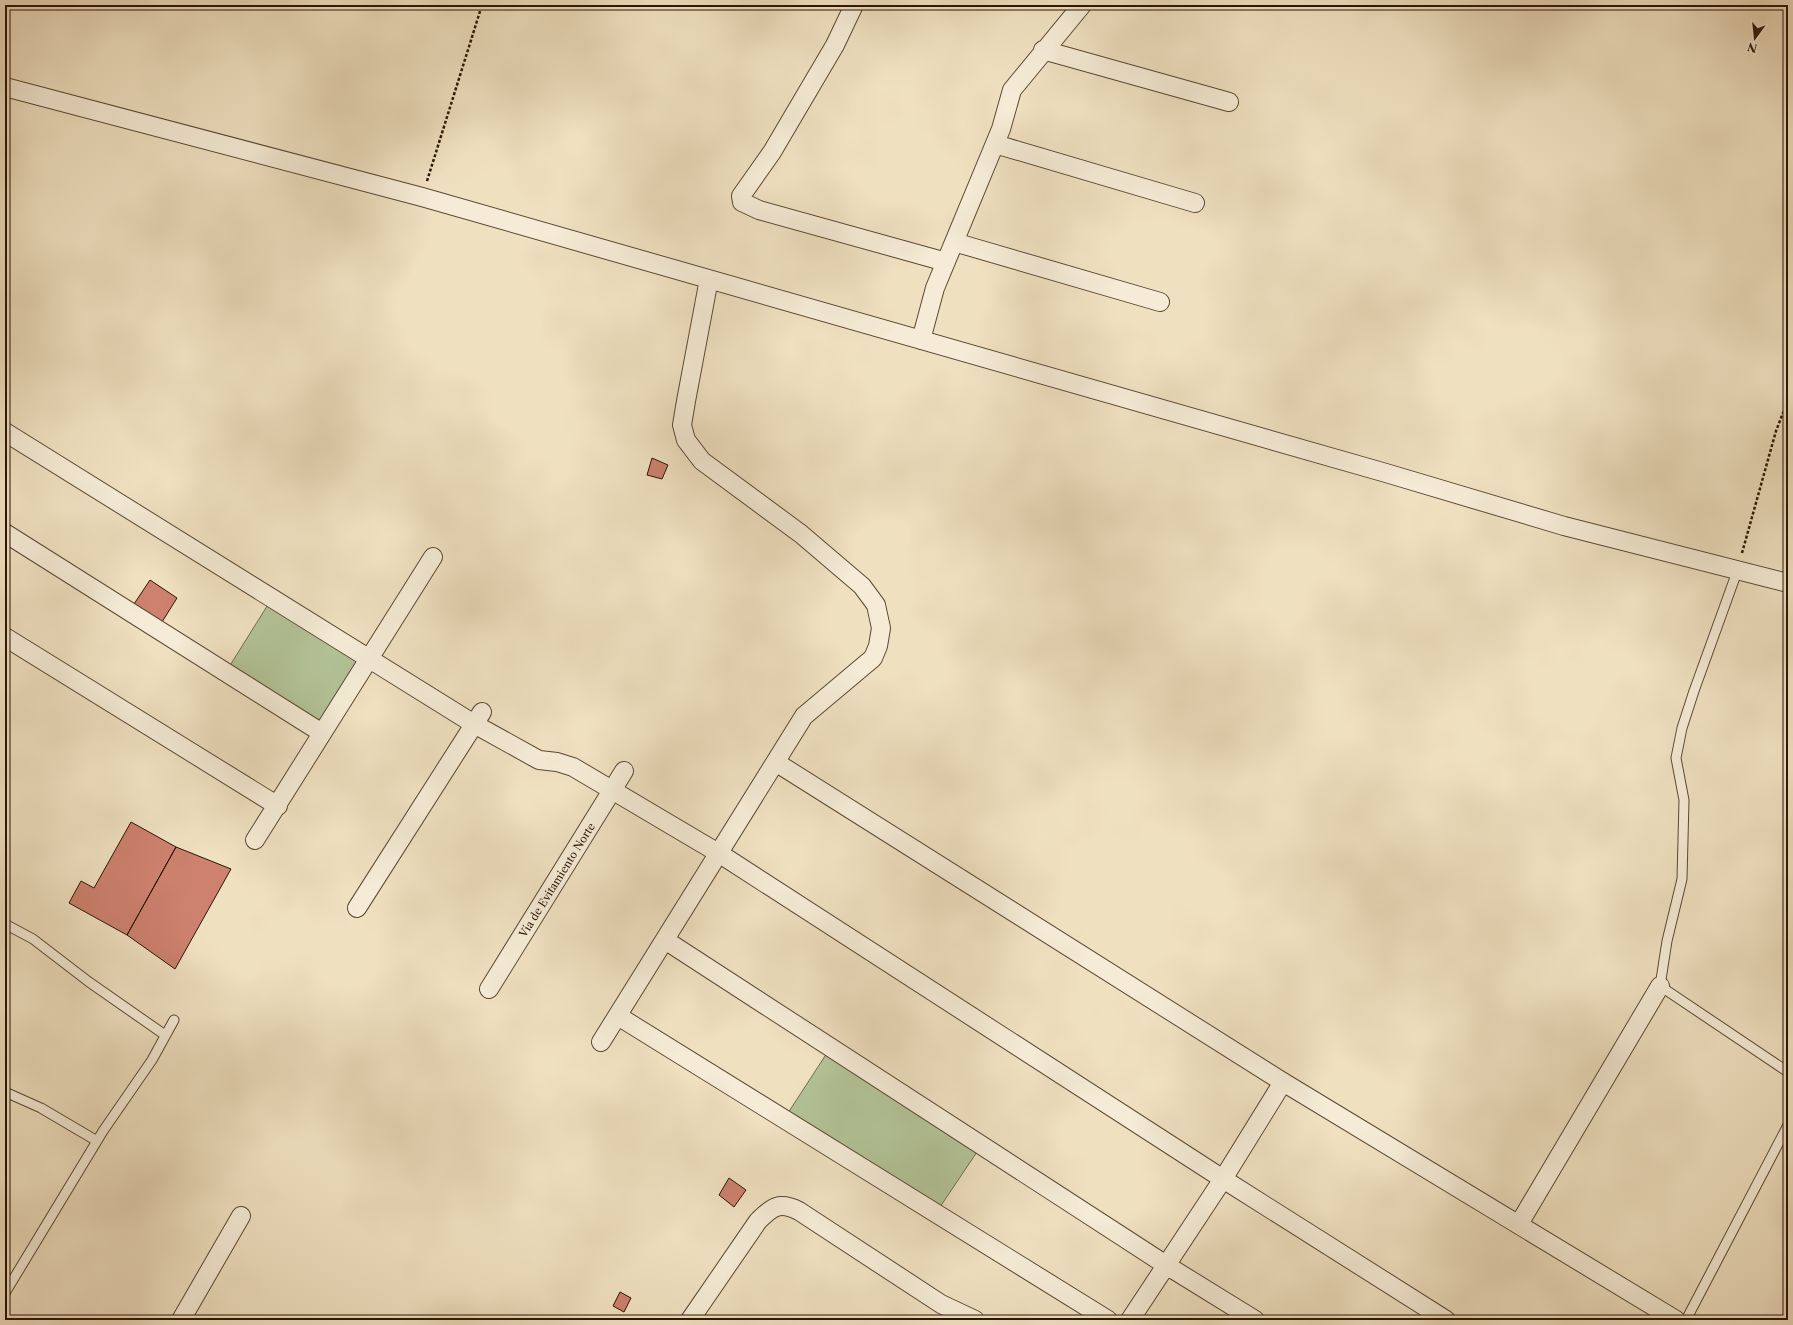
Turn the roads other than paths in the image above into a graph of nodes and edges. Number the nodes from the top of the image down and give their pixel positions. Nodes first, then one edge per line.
1 (854, 5) edge
2 (1082, 5) edge
3 (1044, 50) junction
4 (5, 87) edge
5 (1229, 102) dead end
6 (995, 144) junction
7 (1195, 203) dead end
8 (954, 242) junction
9 (946, 262) junction
10 (709, 279) junction
11 (1160, 302) dead end
12 (921, 340) junction
13 (5, 432) edge
14 (5, 533) edge
15 (433, 557) dead end
16 (1738, 569) junction
17 (1788, 583) edge
18 (5, 637) edge
19 (368, 658) junction
20 (478, 718) junction
21 (322, 734) junction
22 (777, 763) junction
23 (624, 770) dead end
24 (612, 790) junction
25 (278, 806) junction
26 (255, 840) dead end
27 (720, 854) junction
28 (357, 908) dead end
29 (5, 924) edge
30 (665, 940) junction
31 (1660, 986) junction
32 (489, 989) dead end
33 (618, 1016) junction
34 (174, 1020) dead end
35 (166, 1035) junction
36 (601, 1042) dead end
37 (1788, 1072) edge
38 (1283, 1082) junction
39 (5, 1092) edge
40 (1788, 1127) edge
41 (97, 1141) junction
42 (1223, 1179) junction
43 (241, 1216) dead end
44 (1519, 1224) junction
45 (1166, 1265) junction
46 (5, 1294) edge
47 (180, 1320) edge
48 (690, 1320) edge
49 (975, 1320) edge
50 (1108, 1320) edge
51 (1130, 1320) edge
52 (1255, 1320) edge
53 (1446, 1320) edge
54 (1676, 1320) edge
55 (1686, 1320) edge

1 - 9 street
2 - 3 street
3 - 5 street
3 - 6 street
4 - 10 street
6 - 7 street
6 - 8 street
8 - 9 street
8 - 11 street
9 - 12 street
10 - 12 street
10 - 22 street
12 - 16 street
13 - 19 street
14 - 21 street
15 - 19 street
16 - 17 street
16 - 31 lane
18 - 25 street
19 - 20 street
19 - 21 street
20 - 24 street
20 - 28 street
21 - 25 street
22 - 27 street
22 - 38 street
23 - 24 street, Vía de Evitamiento Norte
24 - 27 street
24 - 32 street, Vía de Evitamiento Norte
25 - 26 street
27 - 30 street
27 - 42 street
29 - 35 lane
30 - 33 street
30 - 45 street
31 - 37 lane
31 - 44 street
33 - 36 street
33 - 50 street
34 - 35 lane
35 - 41 lane
38 - 42 street
38 - 44 street
39 - 41 lane
40 - 55 lane
41 - 46 lane
42 - 45 street
42 - 53 street
43 - 47 street
44 - 54 street
45 - 51 street
45 - 52 street
48 - 49 street

